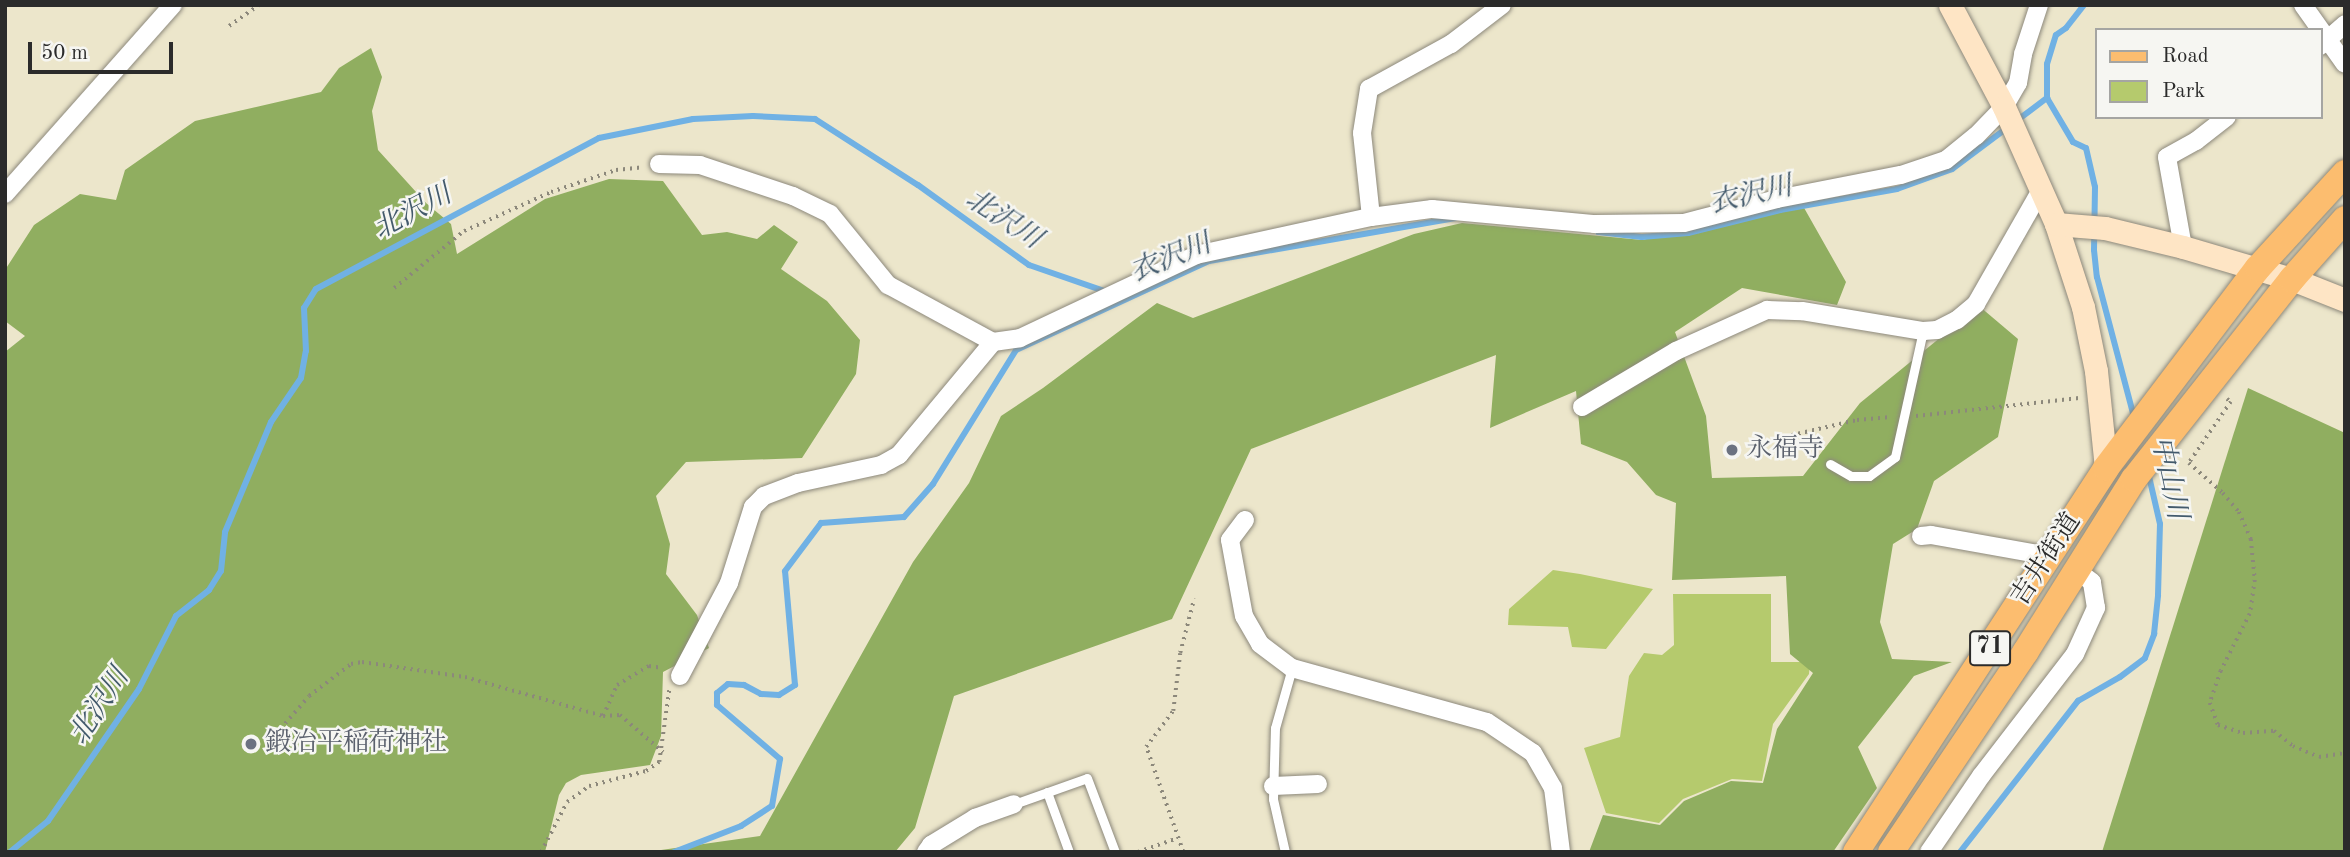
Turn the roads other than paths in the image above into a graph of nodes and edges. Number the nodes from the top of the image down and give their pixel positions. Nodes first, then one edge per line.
1 (173, 5) edge
2 (1502, 5) edge
3 (1950, 5) edge
4 (2039, 5) edge
5 (2303, 5) edge
6 (2345, 24) edge
7 (2316, 28) edge
8 (2324, 43) edge
9 (2345, 64) edge
10 (2004, 107) junction
11 (2224, 119) edge
12 (659, 164) road end
13 (2345, 173) edge
14 (2041, 190) junction
15 (5, 194) edge
16 (1371, 217) junction
17 (2345, 219) edge
18 (2056, 224) junction
19 (2183, 247) junction
20 (2258, 268) junction
21 (2292, 279) junction
22 (2345, 300) edge
23 (1923, 331) junction
24 (993, 342) junction
25 (1582, 407) dead end
26 (1830, 464) dead end
27 (2106, 468) junction
28 (1245, 520) dead end
29 (1922, 536) dead end
30 (2049, 556) junction
31 (2075, 569) junction
32 (1292, 668) junction
33 (681, 674) road end
34 (1318, 784) dead end
35 (1273, 786) junction
36 (1047, 792) junction
37 (1014, 804) joint
38 (926, 852) edge
39 (1069, 852) edge
40 (1115, 852) edge
41 (1285, 852) edge
42 (1561, 852) edge
43 (1856, 852) edge
44 (1891, 852) edge
45 (1929, 852) edge

1 - 15 street
2 - 16 street
3 - 10 street
4 - 10 street
5 - 7 street
6 - 8 street
8 - 9 street
10 - 14 street
10 - 16 street
11 - 19 street
12 - 24 street
13 - 20 main road, 71
14 - 18 street
14 - 23 street
16 - 24 street
17 - 21 main road, 71
18 - 19 street
18 - 27 street
19 - 20 street
20 - 21 street
20 - 27 main road, 吉井街道 / 71
21 - 22 street
21 - 31 main road, 吉井街道 / 71
23 - 25 street
23 - 26 lane
24 - 33 street
27 - 30 main road, 吉井街道 / 71
28 - 32 street
29 - 30 street
30 - 43 main road, 吉井街道 / 71
31 - 44 main road, 吉井街道 / 71
31 - 45 street
32 - 35 lane
32 - 42 street
34 - 35 street
35 - 41 lane
36 - 37 lane
36 - 39 lane
36 - 40 lane
37 - 38 street

